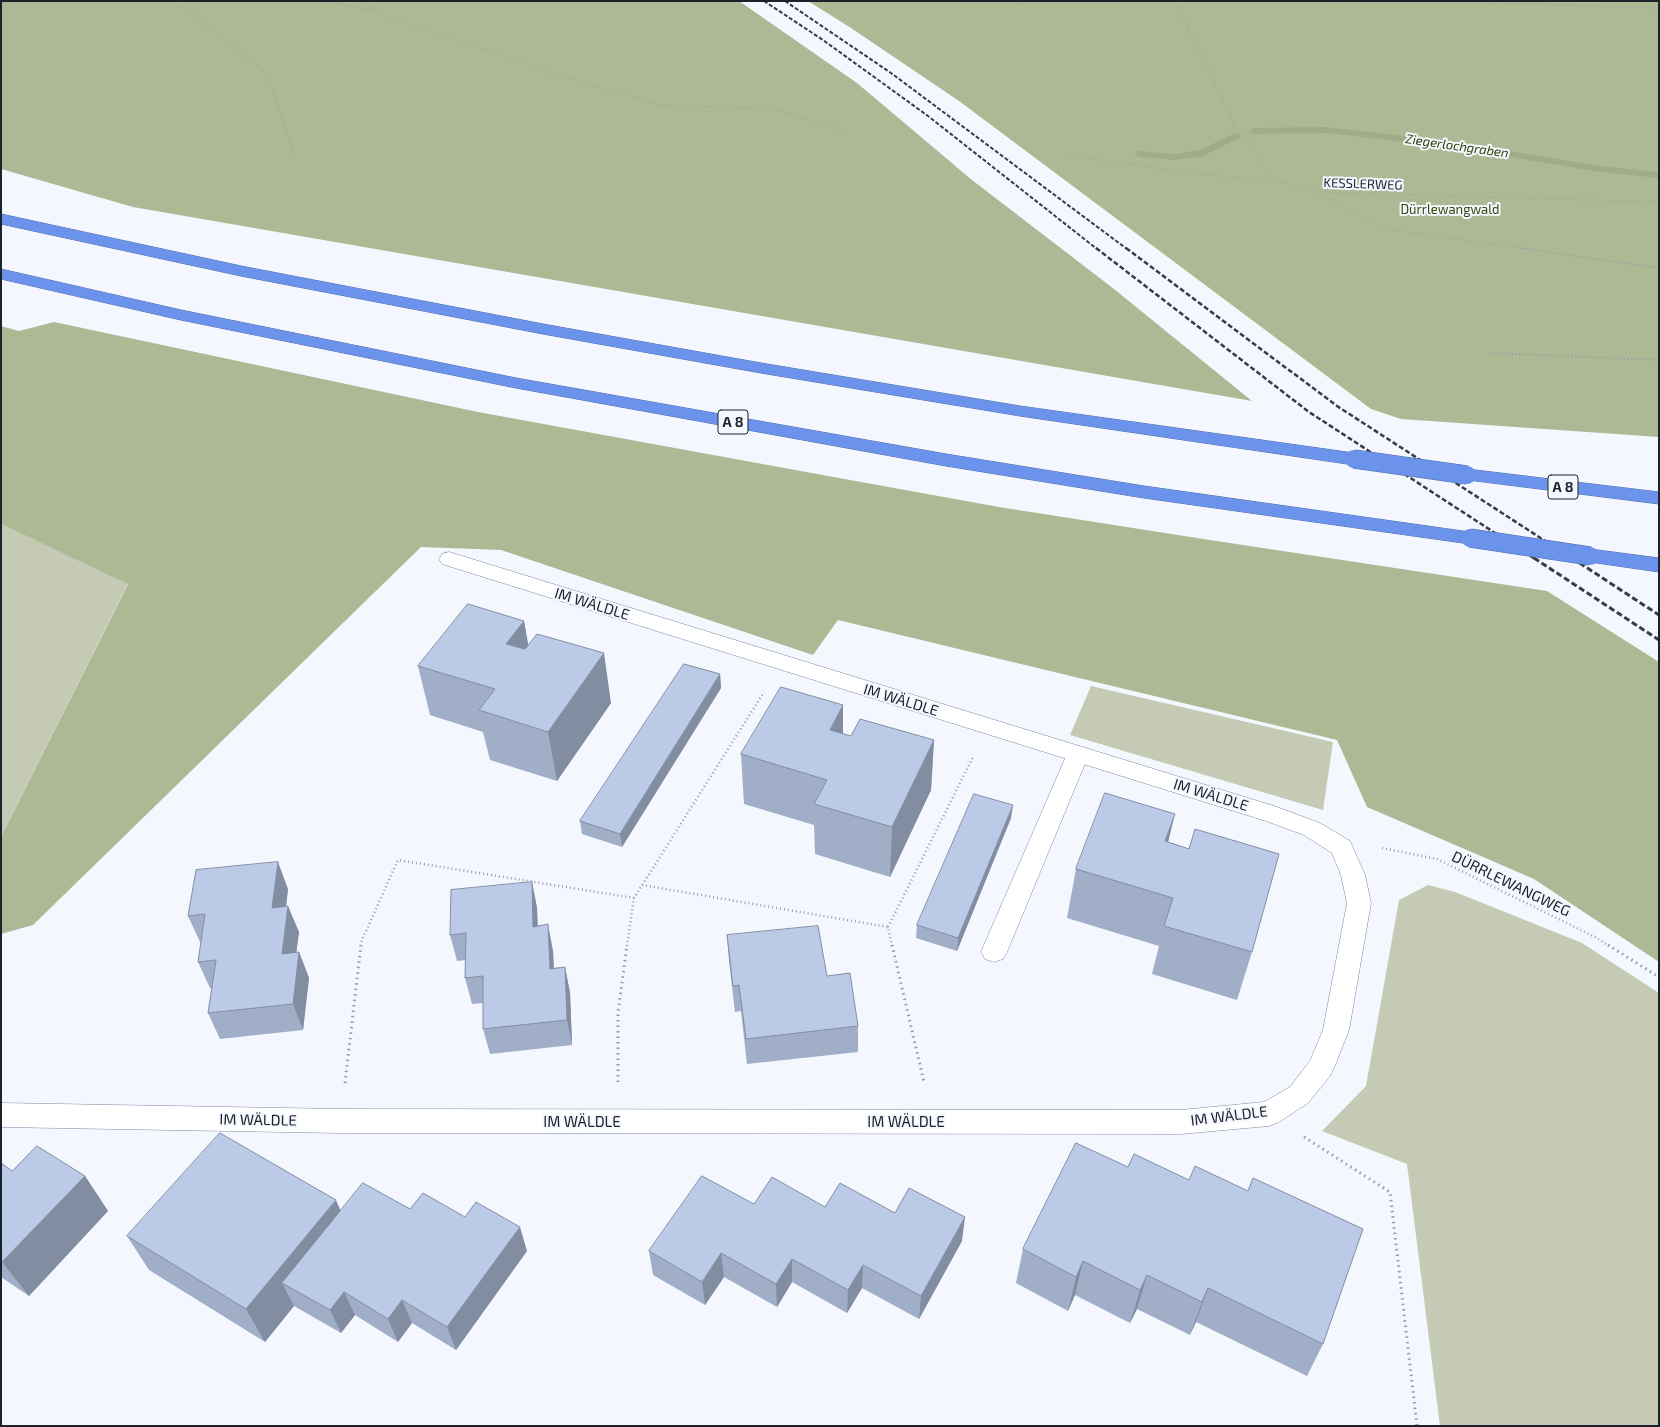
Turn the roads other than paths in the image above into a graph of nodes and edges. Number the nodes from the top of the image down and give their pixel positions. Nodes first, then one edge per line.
1 (1, 219) edge
2 (1, 274) edge
3 (1659, 498) edge
4 (450, 559) dead end
5 (1659, 565) edge
6 (1078, 754) junction
7 (994, 952) dead end
8 (1, 1115) edge

1 - 3 highway, A 8, bridge
2 - 5 highway, A 8, bridge
4 - 6 street, IM WÄLDLE
6 - 7 street
6 - 8 street, IM WÄLDLE

